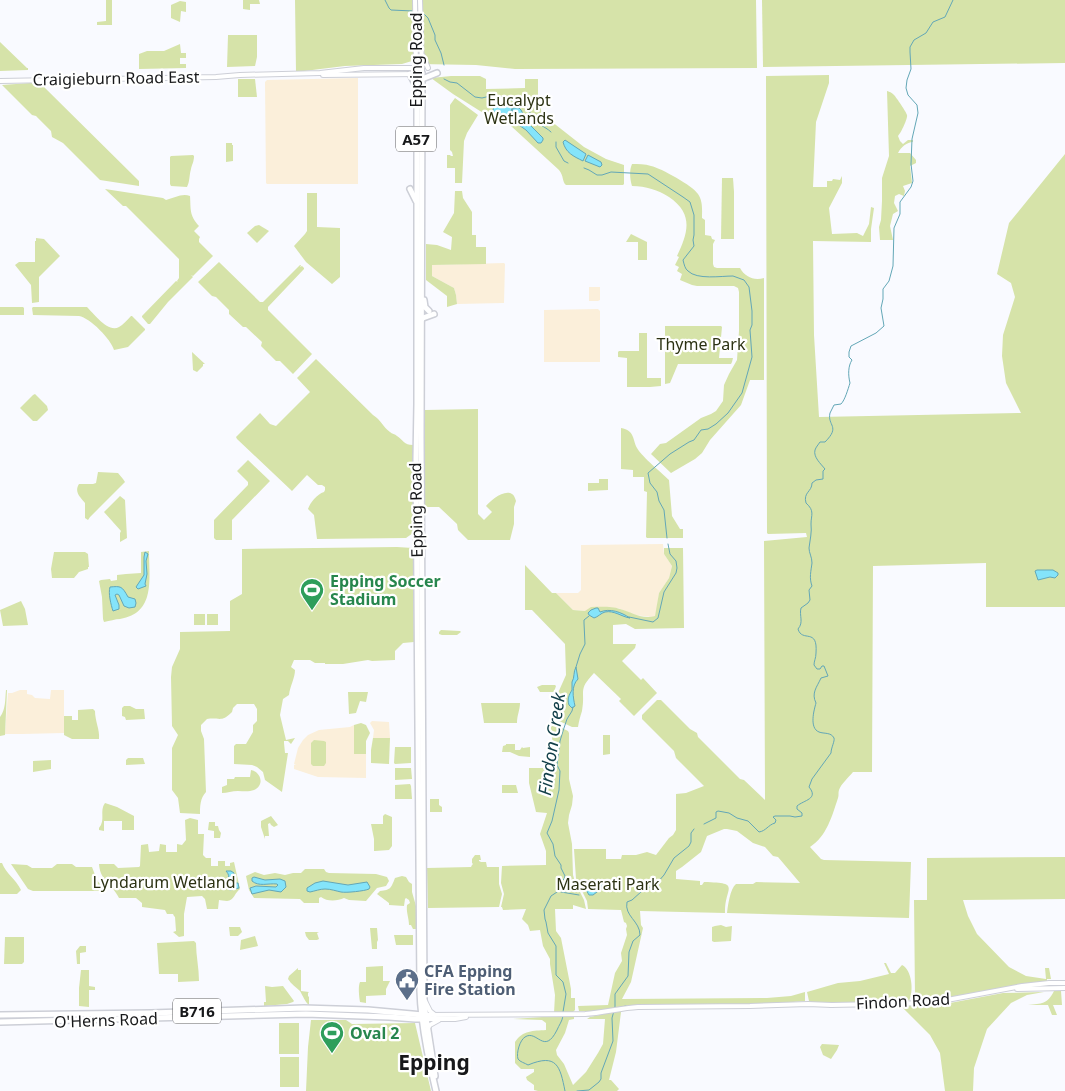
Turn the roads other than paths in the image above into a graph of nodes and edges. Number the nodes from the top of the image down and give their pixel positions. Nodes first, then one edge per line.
1 (418, 1) edge
2 (422, 54) junction
3 (416, 62) junction
4 (404, 68) junction
5 (428, 68) dead end
6 (420, 72) junction
7 (437, 73) dead end
8 (410, 74) junction
9 (231, 76) junction
10 (0, 81) edge
11 (416, 86) junction
12 (410, 189) dead end
13 (417, 204) junction
14 (422, 260) junction
15 (421, 320) junction
16 (424, 787) junction
17 (428, 813) dead end
18 (1065, 983) edge
19 (1050, 985) junction
20 (1065, 988) edge
21 (424, 999) junction
22 (0, 1015) edge
23 (423, 1015) junction
24 (435, 1015) junction
25 (476, 1015) junction
26 (416, 1019) junction
27 (441, 1019) junction
28 (0, 1022) edge
29 (428, 1028) junction
30 (427, 1035) junction
31 (437, 1091) edge

1 - 2 main road, Epping Road
1 - 3 main road, Epping Road
2 - 5 main road
2 - 6 main road, Epping Road
3 - 4 main road
3 - 6 main road, Epping Road
4 - 6 main road, Craigieburn Road East
4 - 9 main road, Craigieburn Road East
6 - 7 main road
6 - 8 main road, Craigieburn Road East
6 - 11 main road, Epping Road / A57
6 - 14 main road, Epping Road
8 - 9 main road, Craigieburn Road East
8 - 11 main road
9 - 10 main road, Craigieburn Road East
11 - 13 main road, Epping Road / A57
12 - 13 main road
13 - 23 main road, Epping Road / A57
14 - 15 main road, Epping Road
14 - 15 main road
15 - 16 main road, Epping Road
16 - 17 main road
16 - 21 main road, Epping Road / A57
18 - 19 main road, Findon Road
19 - 20 main road, Findon Road
19 - 25 main road, Findon Road
21 - 23 main road, Epping Road / A57
21 - 24 main road
22 - 23 main road, O'Herns Road / B716
23 - 24 main road, Findon Road
23 - 26 main road, O'Herns Road / B716
23 - 27 main road, Findon Road
23 - 29 main road, A57
23 - 30 main road, A57
24 - 25 main road, Findon Road
25 - 27 main road, Findon Road
26 - 28 main road, O'Herns Road / B716
26 - 30 main road
27 - 29 main road
29 - 30 main road, A57
30 - 31 main road, A57

